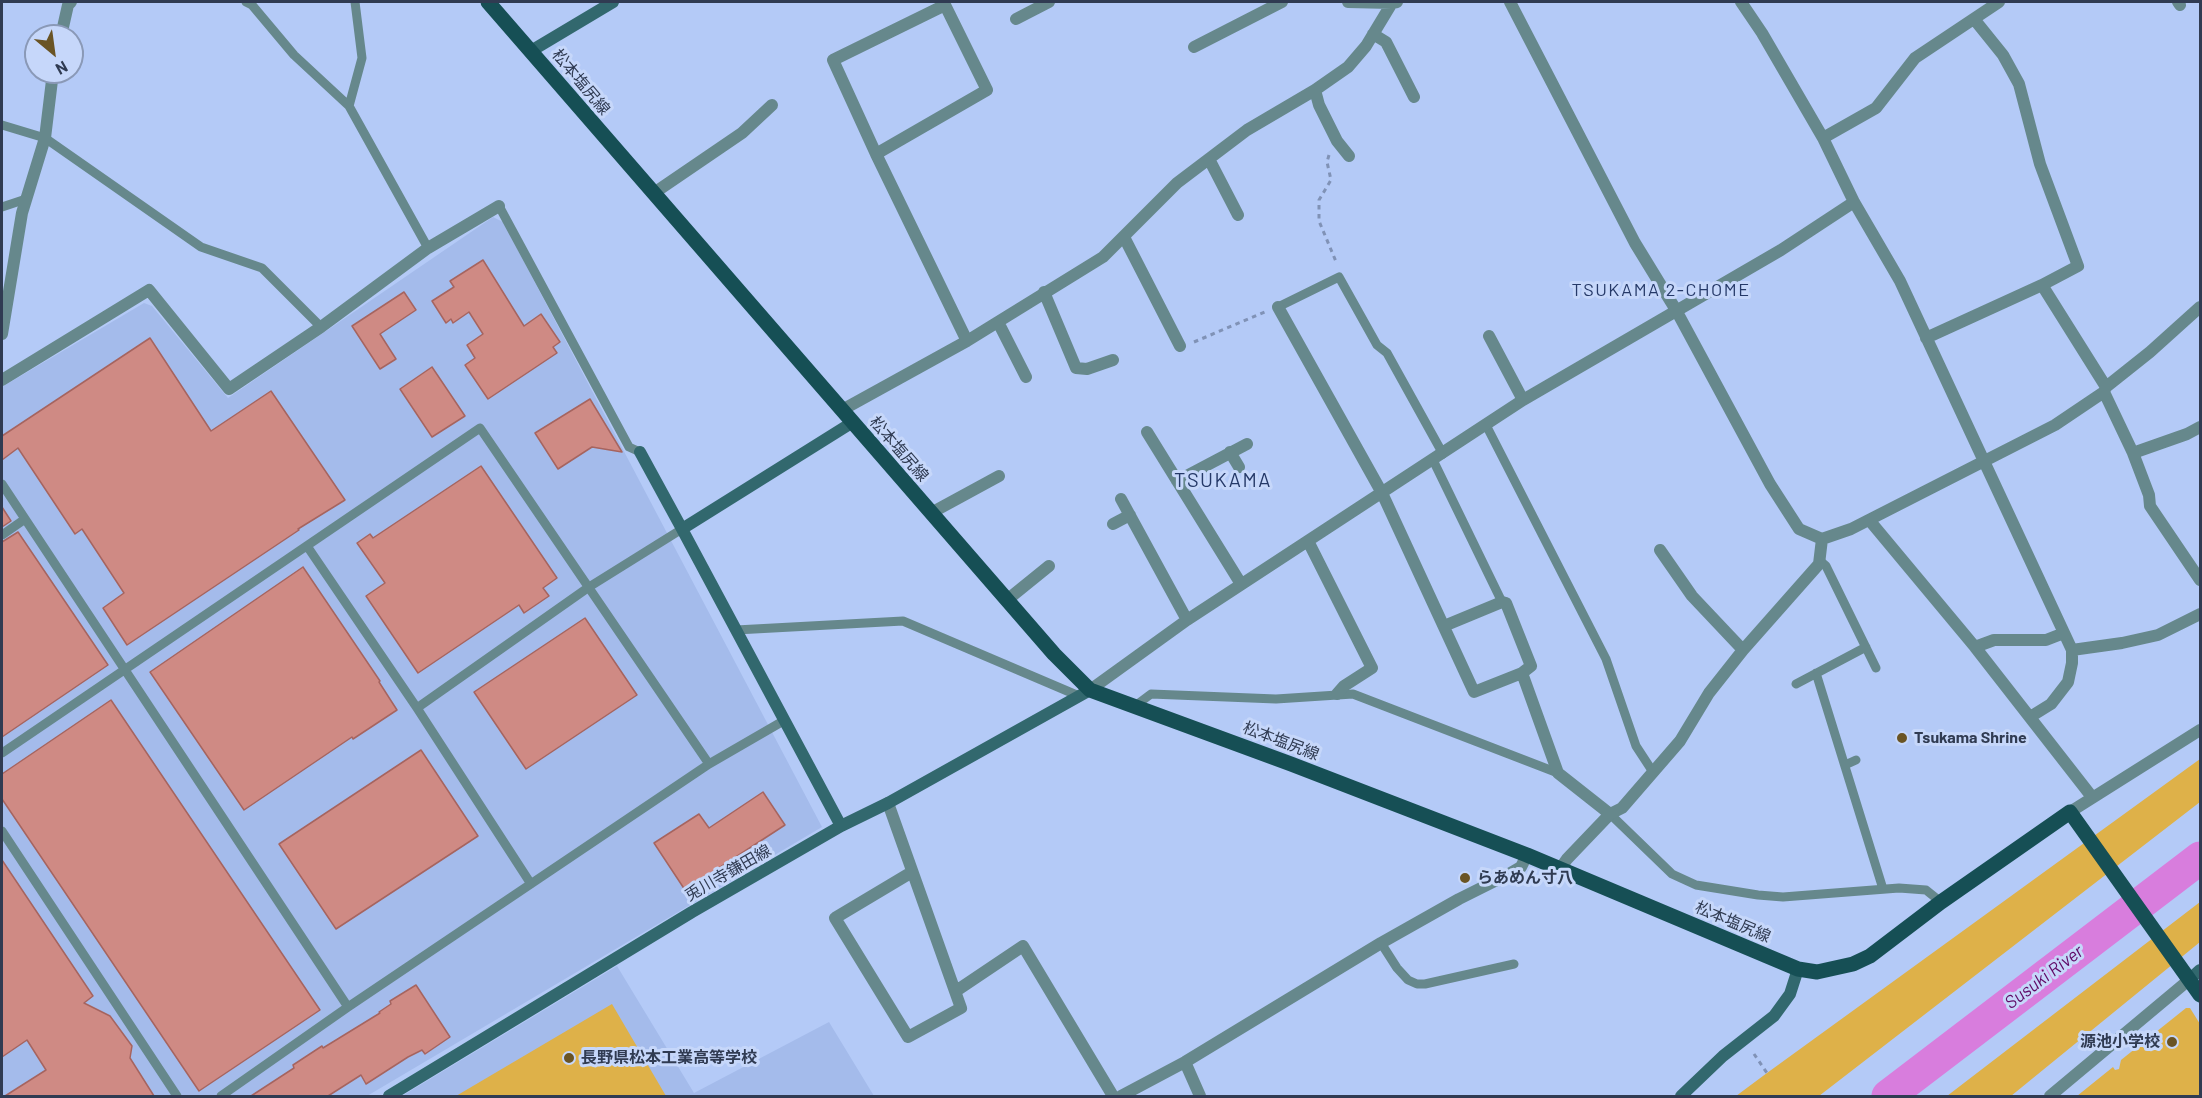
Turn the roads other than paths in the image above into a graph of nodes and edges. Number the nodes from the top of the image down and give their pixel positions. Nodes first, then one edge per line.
1 (71, 2) edge
2 (246, 2) edge
3 (355, 2) edge
4 (488, 2) edge
5 (613, 2) edge
6 (1049, 2) edge
7 (1282, 2) edge
8 (1348, 2) edge
9 (1394, 2) edge
10 (1510, 2) edge
11 (1741, 2) edge
12 (1999, 2) edge
13 (1016, 19) dead end
14 (1974, 19) junction
15 (64, 24) edge
16 (1374, 34) junction
17 (1194, 47) dead end
18 (531, 51) junction
19 (52, 84) edge
20 (1315, 90) junction
21 (1414, 97) dead end
22 (772, 105) dead end
23 (349, 106) junction
24 (2, 125) edge
25 (45, 138) junction
26 (1823, 138) junction
27 (876, 154) junction
28 (1349, 156) dead end
29 (1209, 159) junction
30 (654, 193) junction
31 (26, 199) junction
32 (1854, 202) junction
33 (499, 206) joint
34 (2, 207) edge
35 (1238, 215) dead end
36 (1124, 237) junction
37 (428, 248) junction
38 (2042, 285) junction
39 (1044, 292) junction
40 (1278, 307) joint
41 (2200, 307) edge
42 (1676, 310) junction
43 (998, 322) junction
44 (321, 327) junction
45 (2, 334) edge
46 (1489, 336) dead end
47 (1926, 338) junction
48 (967, 341) junction
49 (1180, 346) road end
50 (1113, 360) dead end
51 (1026, 377) dead end
52 (2, 380) edge
53 (2105, 389) junction
54 (1523, 400) junction
55 (842, 410) junction
56 (853, 422) junction
57 (1486, 425) junction
58 (2200, 427) edge
59 (1147, 432) dead end
60 (1247, 444) dead end
61 (640, 452) joint
62 (1230, 452) junction
63 (2133, 453) junction
64 (1438, 457) junction
65 (1983, 460) junction
66 (1239, 467) dead end
67 (999, 476) dead end
68 (1177, 481) junction
69 (2, 484) edge
70 (1382, 492) junction
71 (1121, 499) dead end
72 (931, 513) junction
73 (1130, 515) junction
74 (25, 519) junction
75 (1870, 521) junction
76 (1113, 524) dead end
77 (682, 529) junction
78 (2, 535) edge
79 (1822, 539) junction
80 (1308, 541) junction
81 (307, 546) junction
82 (1660, 550) dead end
83 (1819, 560) junction
84 (1049, 566) dead end
85 (2200, 580) edge
86 (1241, 584) junction
87 (589, 587) junction
88 (1007, 600) junction
89 (1502, 602) junction
90 (2200, 614) edge
91 (1186, 620) junction
92 (1443, 626) junction
93 (736, 630) junction
94 (2064, 633) junction
95 (1975, 647) junction
96 (1866, 648) junction
97 (1743, 650) junction
98 (2072, 650) junction
99 (1876, 668) dead end
100 (123, 670) junction
101 (1522, 673) junction
102 (1816, 674) junction
103 (1796, 684) dead end
104 (1084, 693) junction
105 (1337, 694) junction
106 (1135, 706) junction
107 (417, 708) junction
108 (2030, 717) junction
109 (785, 720) junction
110 (2200, 730) edge
111 (2, 753) edge
112 (1857, 760) dead end
113 (709, 764) junction
114 (1845, 765) junction
115 (1653, 772) junction
116 (1558, 773) junction
117 (2092, 797) junction
118 (888, 803) junction
119 (2070, 812) junction
120 (1610, 814) junction
121 (842, 826) junction
122 (2, 831) edge
123 (1527, 855) junction
124 (1560, 869) junction
125 (912, 872) junction
126 (531, 884) junction
127 (1883, 889) junction
128 (1941, 902) junction
129 (1381, 943) junction
130 (1514, 964) dead end
131 (1798, 969) junction
132 (2195, 974) edge
133 (956, 991) junction
134 (2200, 995) edge
135 (348, 1007) junction
136 (1185, 1062) junction
137 (177, 1096) edge
138 (221, 1096) edge
139 (389, 1096) edge
140 (1113, 1096) edge
141 (1121, 1096) edge
142 (1200, 1096) edge
143 (1681, 1096) edge
144 (2050, 1096) edge

1 - 15 street
2 - 23 lane
3 - 23 lane
4 - 18 main road, 松本塩尻線
5 - 18 main road
6 - 13 street
7 - 17 street
8 - 9 street
9 - 16 street
10 - 42 street
11 - 26 street
12 - 14 street
14 - 26 street
14 - 38 street
16 - 20 street
16 - 21 street
18 - 30 main road, 松本塩尻線
19 - 25 street
20 - 28 street
20 - 29 street
22 - 30 street
23 - 37 lane
24 - 25 lane
25 - 31 street
25 - 44 lane
26 - 32 street
27 - 27 street
27 - 48 street
29 - 35 street
29 - 36 street
30 - 55 main road, 松本塩尻線
31 - 34 lane
31 - 45 street
32 - 42 street
32 - 47 street
33 - 37 street
33 - 61 lane
36 - 39 street
36 - 49 street
37 - 44 street
38 - 47 street
38 - 53 street
39 - 43 street
39 - 50 street
40 - 64 lane
40 - 70 street
41 - 53 street
42 - 54 street
42 - 79 street
43 - 48 street
43 - 51 street
44 - 52 street
46 - 54 street
47 - 65 street
48 - 55 street
53 - 63 street
53 - 65 street
54 - 57 street
55 - 56 main road, 松本塩尻線
56 - 72 main road, 松本塩尻線
56 - 77 main road
57 - 64 street
57 - 115 lane
58 - 63 street
59 - 68 street
60 - 62 street
61 - 77 main road
62 - 66 street
62 - 68 street
63 - 85 street
64 - 70 street
64 - 89 lane
65 - 75 street
65 - 94 street
67 - 72 street
68 - 86 street
69 - 74 lane
70 - 80 street
70 - 92 street
71 - 73 street
72 - 88 main road, 松本塩尻線
73 - 76 street
73 - 91 street
74 - 78 lane
74 - 100 lane
75 - 79 street
75 - 95 street
77 - 87 lane
77 - 93 main road
79 - 83 street
80 - 86 street
80 - 105 street
81 - 87 lane
81 - 100 lane
81 - 107 lane
82 - 97 street
83 - 96 lane
83 - 97 street
84 - 88 street
86 - 91 street
87 - 107 lane
87 - 113 lane
88 - 104 main road, 松本塩尻線
89 - 92 street
89 - 101 street
90 - 98 street
91 - 104 street
92 - 101 street
93 - 104 lane
93 - 109 main road
94 - 95 street
94 - 98 street
95 - 108 street
96 - 99 lane
96 - 102 lane
97 - 115 street
98 - 108 street
100 - 111 lane
100 - 135 lane
101 - 116 street
102 - 103 lane
102 - 114 lane
104 - 106 main road, 松本塩尻線
104 - 118 main road, 兎川寺鎌田線
105 - 106 lane
105 - 116 lane
106 - 123 main road, 松本塩尻線
107 - 126 lane
108 - 117 street
109 - 113 lane
109 - 121 main road
110 - 117 street
112 - 114 lane
113 - 126 lane
114 - 127 lane
115 - 120 street
116 - 120 street
117 - 119 street
118 - 121 main road, 兎川寺鎌田線
118 - 125 street
119 - 128 main road, 松本塩尻線
119 - 132 main road
120 - 124 street
120 - 127 lane
121 - 139 main road, 兎川寺鎌田線
122 - 137 lane
123 - 124 main road, 松本塩尻線
123 - 129 street
124 - 131 main road, 松本塩尻線
125 - 133 street
125 - 133 street
126 - 135 lane
127 - 128 lane
128 - 131 main road, 松本塩尻線
129 - 130 lane
129 - 136 street
131 - 143 main road
132 - 134 main road
132 - 144 street
133 - 140 street
135 - 138 lane
136 - 141 street
136 - 142 street

